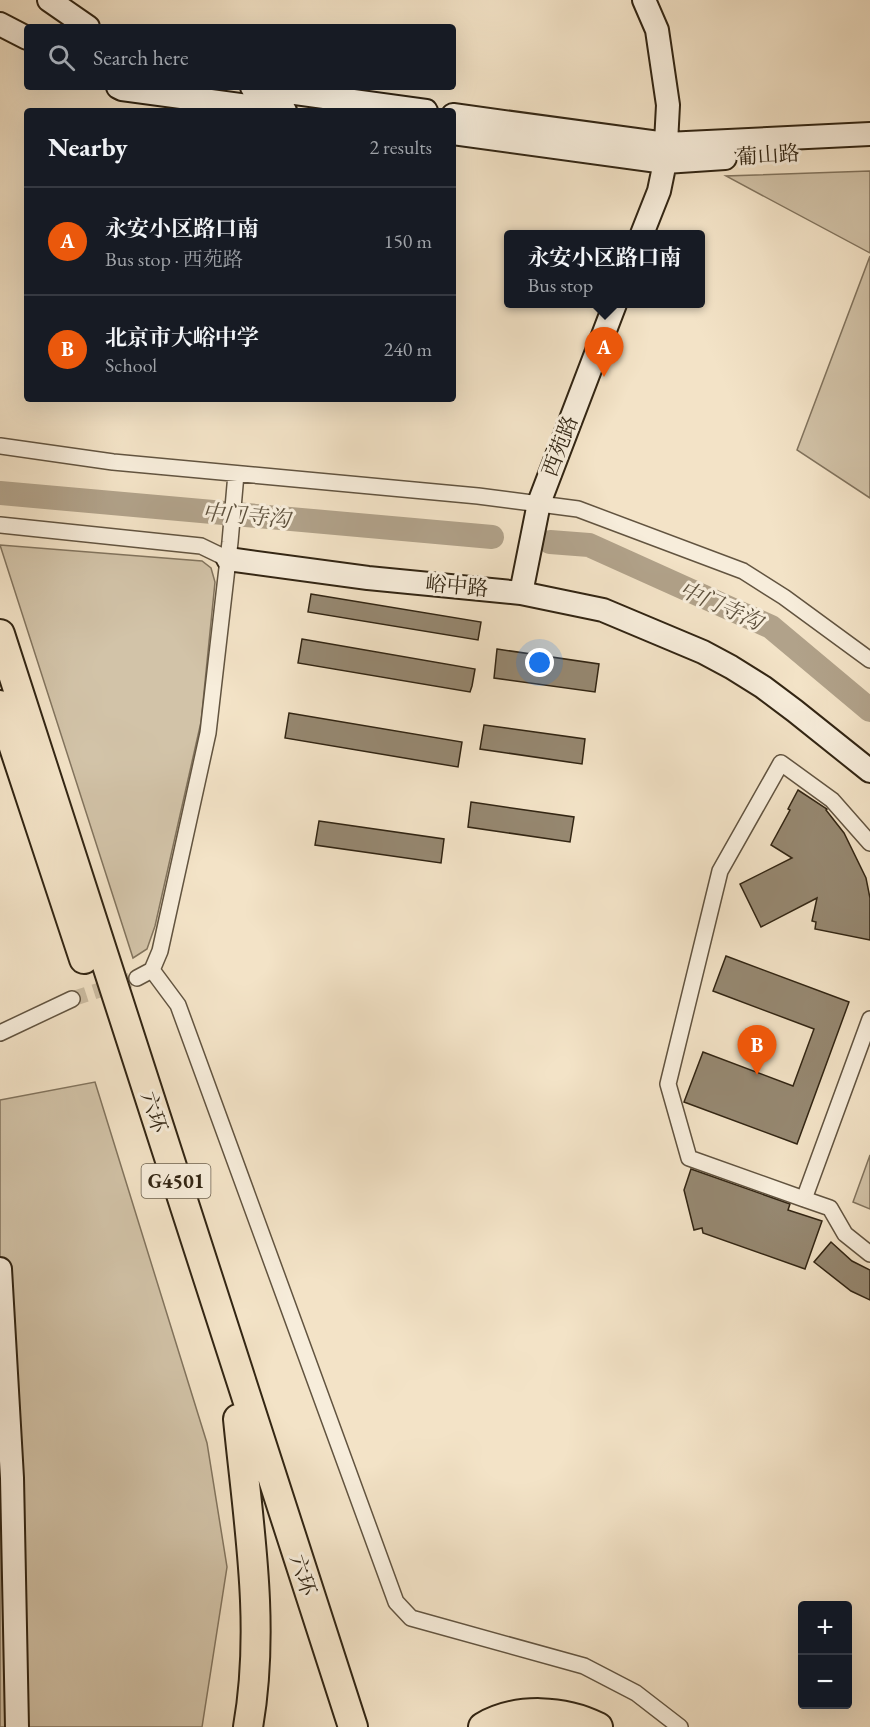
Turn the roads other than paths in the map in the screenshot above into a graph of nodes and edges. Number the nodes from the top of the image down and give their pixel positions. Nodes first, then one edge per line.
1 (49, 0) edge
2 (644, 0) edge
3 (0, 24) edge
4 (84, 24) edge
5 (24, 36) edge
6 (129, 90) edge
7 (274, 90) edge
8 (263, 108) edge
9 (404, 108) edge
10 (456, 116) edge
11 (456, 133) edge
12 (870, 134) edge
13 (870, 149) edge
14 (666, 153) junction
15 (644, 230) edge
16 (613, 308) edge
17 (0, 446) edge
18 (236, 474) junction
19 (539, 503) junction
20 (0, 525) edge
21 (229, 551) junction
22 (522, 592) junction
23 (0, 634) edge
24 (870, 660) edge
25 (0, 705) edge
26 (870, 771) edge
27 (868, 835) edge
28 (152, 970) junction
29 (137, 978) tunnel mouth
30 (72, 999) tunnel mouth
31 (870, 1019) edge
32 (0, 1033) edge
33 (804, 1198) junction
34 (870, 1254) edge
35 (0, 1269) edge
36 (238, 1419) junction
37 (329, 1656) junction
38 (17, 1727) edge
39 (248, 1727) edge
40 (337, 1727) edge
41 (353, 1727) edge
42 (360, 1727) edge
43 (483, 1727) edge
44 (598, 1727) edge
45 (680, 1727) edge

1 - 4 main road
2 - 14 main road
3 - 5 main road
6 - 8 main road
7 - 9 main road
10 - 14 main road
11 - 14 main road
12 - 14 main road, 葡山路
13 - 14 main road, 葡山路
14 - 15 main road
16 - 19 main road, 西苑路
17 - 18 street
18 - 19 street
18 - 21 street
19 - 22 main road, 西苑路
19 - 24 street
20 - 21 street, 峪中路
21 - 22 main road, 峪中路
21 - 28 street
22 - 26 main road, 峪中路
23 - 37 highway, 六环 / G4501
25 - 36 highway, 六环 / G4501
27 - 33 street
28 - 29 street
28 - 45 street
30 - 32 street
31 - 33 street
33 - 34 street
35 - 38 main road
36 - 39 highway
36 - 40 highway, 六环 / G4501
37 - 41 highway, 六环 / G4501
37 - 42 highway
43 - 44 highway

